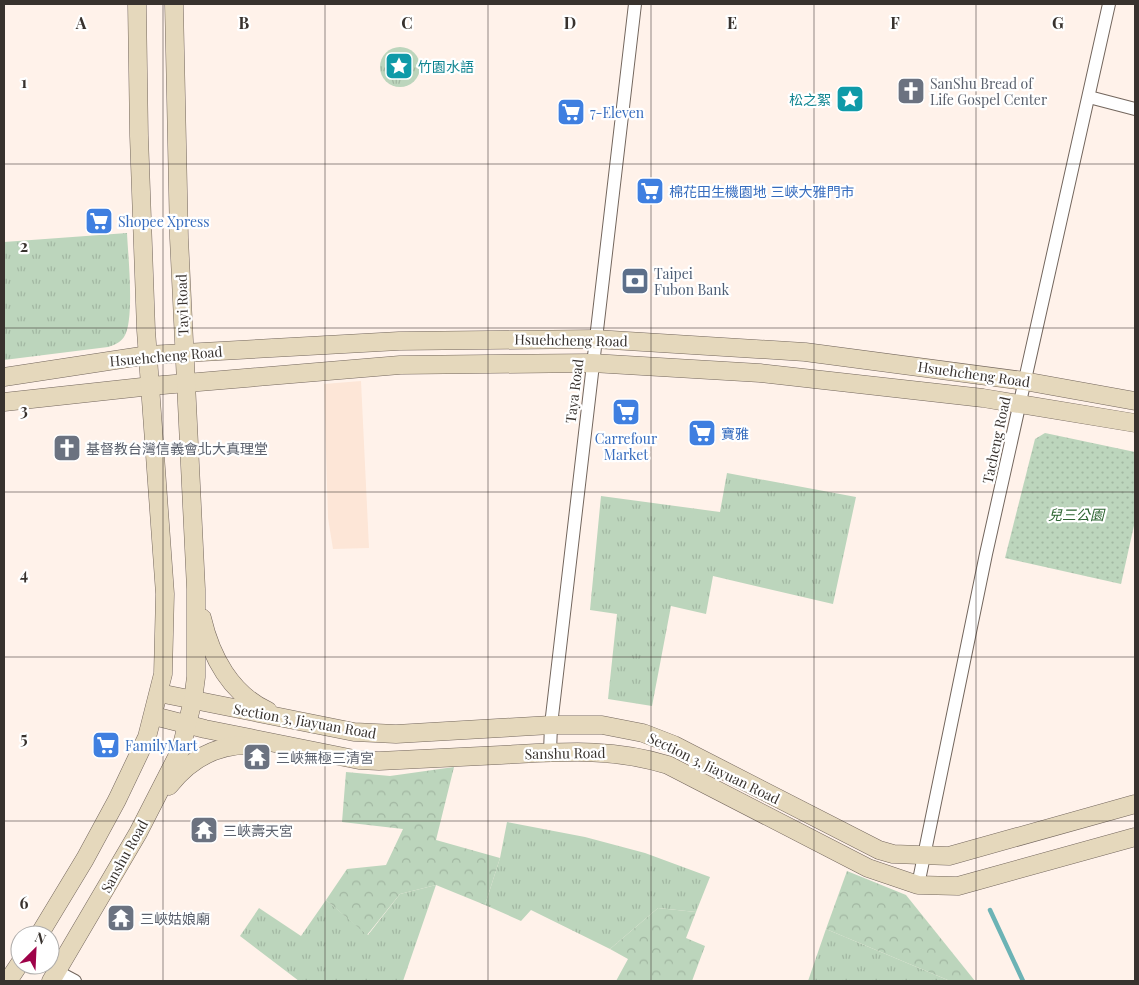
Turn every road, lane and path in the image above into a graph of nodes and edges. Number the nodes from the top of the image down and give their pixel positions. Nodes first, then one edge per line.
1 (137, 4) edge
2 (174, 4) edge
3 (635, 4) edge
4 (1109, 4) edge
5 (1090, 97) junction
6 (1135, 109) edge
7 (595, 338) junction
8 (184, 354) junction
9 (148, 355) junction
10 (592, 363) junction
11 (4, 377) edge
12 (1024, 381) junction
13 (186, 384) junction
14 (150, 386) junction
15 (1135, 401) edge
16 (4, 402) edge
17 (1020, 404) junction
18 (1135, 423) edge
19 (196, 590) junction
20 (159, 693) junction
21 (193, 700) junction
22 (154, 716) junction
23 (287, 720) junction
24 (187, 725) junction
25 (551, 725) junction
26 (302, 748) junction
27 (550, 752) junction
28 (1135, 804) edge
29 (138, 833) junction
30 (1135, 837) edge
31 (923, 857) junction
32 (918, 885) junction
33 (45, 925) edge
34 (55, 976) edge
35 (75, 981) edge

1 - 9 street
2 - 8 street, Tayi Road
3 - 7 street, Taya Road
4 - 5 street, Tacheng Road
5 - 6 street
5 - 12 street, Tacheng Road
7 - 8 street, Hsuehcheng Road
7 - 10 street, Taya Road
7 - 12 street, Hsuehcheng Road
8 - 9 street, Hsuehcheng Road
8 - 13 street, Tayi Road
9 - 11 street, Hsuehcheng Road
9 - 14 street
10 - 13 street, Hsuehcheng Road
10 - 17 street, Hsuehcheng Road
10 - 25 street, Taya Road
12 - 15 street, Hsuehcheng Road
12 - 17 street, Tacheng Road
13 - 14 street, Hsuehcheng Road
13 - 19 street, Tayi Road
14 - 16 street, Hsuehcheng Road
14 - 20 street
17 - 18 street, Hsuehcheng Road
17 - 31 street, Tacheng Road
19 - 21 street, Tayi Road
19 - 23 street
20 - 21 street, Section 3, Jiayuan Road
20 - 22 street
21 - 23 street, Section 3, Jiayuan Road
21 - 24 street, Tayi Road
22 - 24 street, Sanshu Road
22 - 33 street
23 - 25 street, Section 3, Jiayuan Road
24 - 26 street, Sanshu Road
24 - 29 street, Sanshu Road
25 - 27 street, Taya Road
25 - 31 street, Section 3, Jiayuan Road
26 - 27 street, Sanshu Road
26 - 29 street
27 - 32 street, Sanshu Road
28 - 31 street, Section 3, Jiayuan Road
29 - 34 street, Sanshu Road
30 - 32 street
31 - 32 street, Tacheng Road
34 - 35 street

